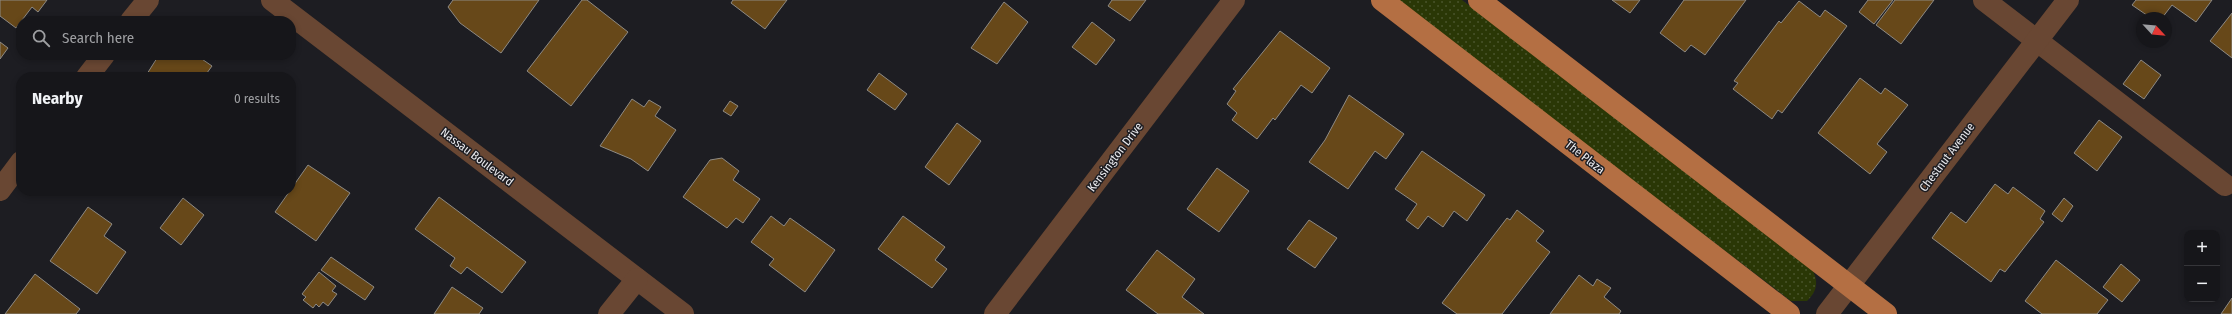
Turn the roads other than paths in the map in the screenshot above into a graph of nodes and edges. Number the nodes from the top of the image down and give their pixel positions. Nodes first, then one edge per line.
1 (148, 0) edge
2 (272, 0) edge
3 (1234, 0) edge
4 (1382, 0) edge
5 (1479, 0) edge
6 (1984, 0) edge
7 (2068, 0) edge
8 (135, 16) edge
9 (293, 16) edge
10 (296, 18) edge
11 (2036, 40) junction
12 (100, 60) edge
13 (91, 72) edge
14 (16, 169) edge
15 (2226, 186) dead end
16 (0, 190) edge
17 (637, 279) junction
18 (1849, 286) junction
19 (609, 314) edge
20 (683, 314) edge
21 (995, 314) edge
22 (1789, 314) edge
23 (1827, 314) edge
24 (1886, 314) edge

1 - 8 street
2 - 9 street, Nassau Boulevard
3 - 21 street, Kensington Drive
4 - 22 main road, The Plaza
5 - 18 main road
6 - 11 street
7 - 11 street, Chestnut Avenue
10 - 17 street, Nassau Boulevard
11 - 15 street
11 - 18 street, Chestnut Avenue
12 - 13 street
14 - 16 street
17 - 19 street
17 - 20 street, Nassau Boulevard
18 - 23 street, Chestnut Avenue
18 - 24 main road

